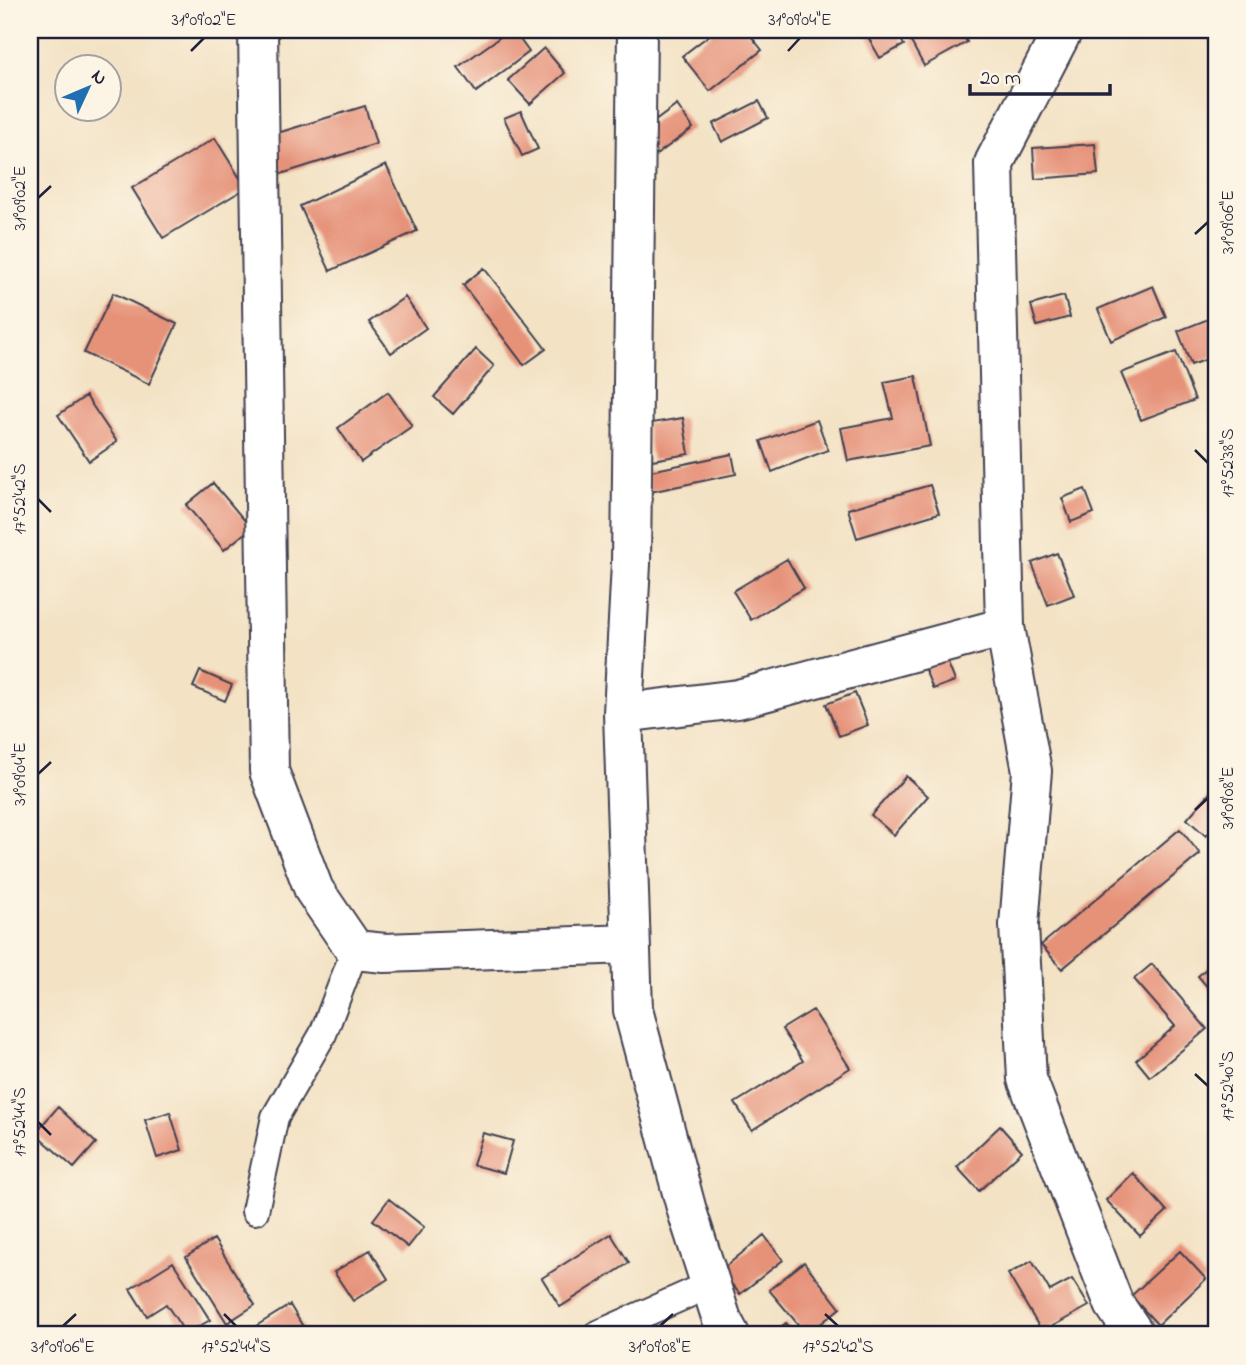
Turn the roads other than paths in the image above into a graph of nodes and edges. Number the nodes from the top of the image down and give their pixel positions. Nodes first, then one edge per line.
1 (258, 30) edge
2 (637, 30) edge
3 (1063, 30) edge
4 (1005, 628) junction
5 (623, 713) junction
6 (630, 944) junction
7 (355, 950) junction
8 (255, 1210) dead end
9 (711, 1283) junction
10 (596, 1335) edge
11 (730, 1335) edge
12 (1135, 1335) edge

1 - 7 street
2 - 5 street
3 - 4 street
4 - 5 street
4 - 12 street
5 - 6 street
6 - 7 street
6 - 9 street
7 - 8 lane
9 - 10 lane
9 - 11 street

